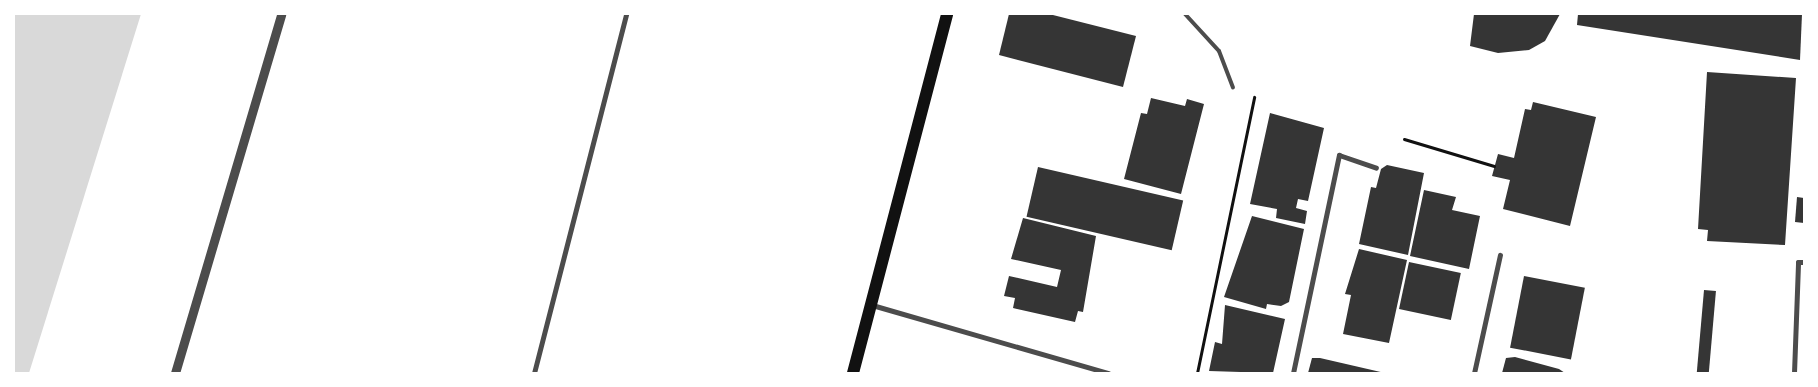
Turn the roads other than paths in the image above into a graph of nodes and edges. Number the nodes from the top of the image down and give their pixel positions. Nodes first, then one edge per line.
1 (280, 14) edge
2 (626, 14) edge
3 (947, 14) edge
4 (1185, 14) edge
5 (1233, 87) road end
6 (1376, 168) dead end
7 (1500, 255) dead end
8 (1804, 262) edge
9 (869, 304) junction
10 (175, 373) edge
11 (534, 373) edge
12 (853, 373) edge
13 (1108, 373) edge
14 (1293, 373) edge
15 (1474, 373) edge
16 (1794, 373) edge

1 - 10 street
2 - 11 street
3 - 9 main road
4 - 5 lane
6 - 14 street
7 - 15 street
8 - 16 street
9 - 12 main road
9 - 13 street

